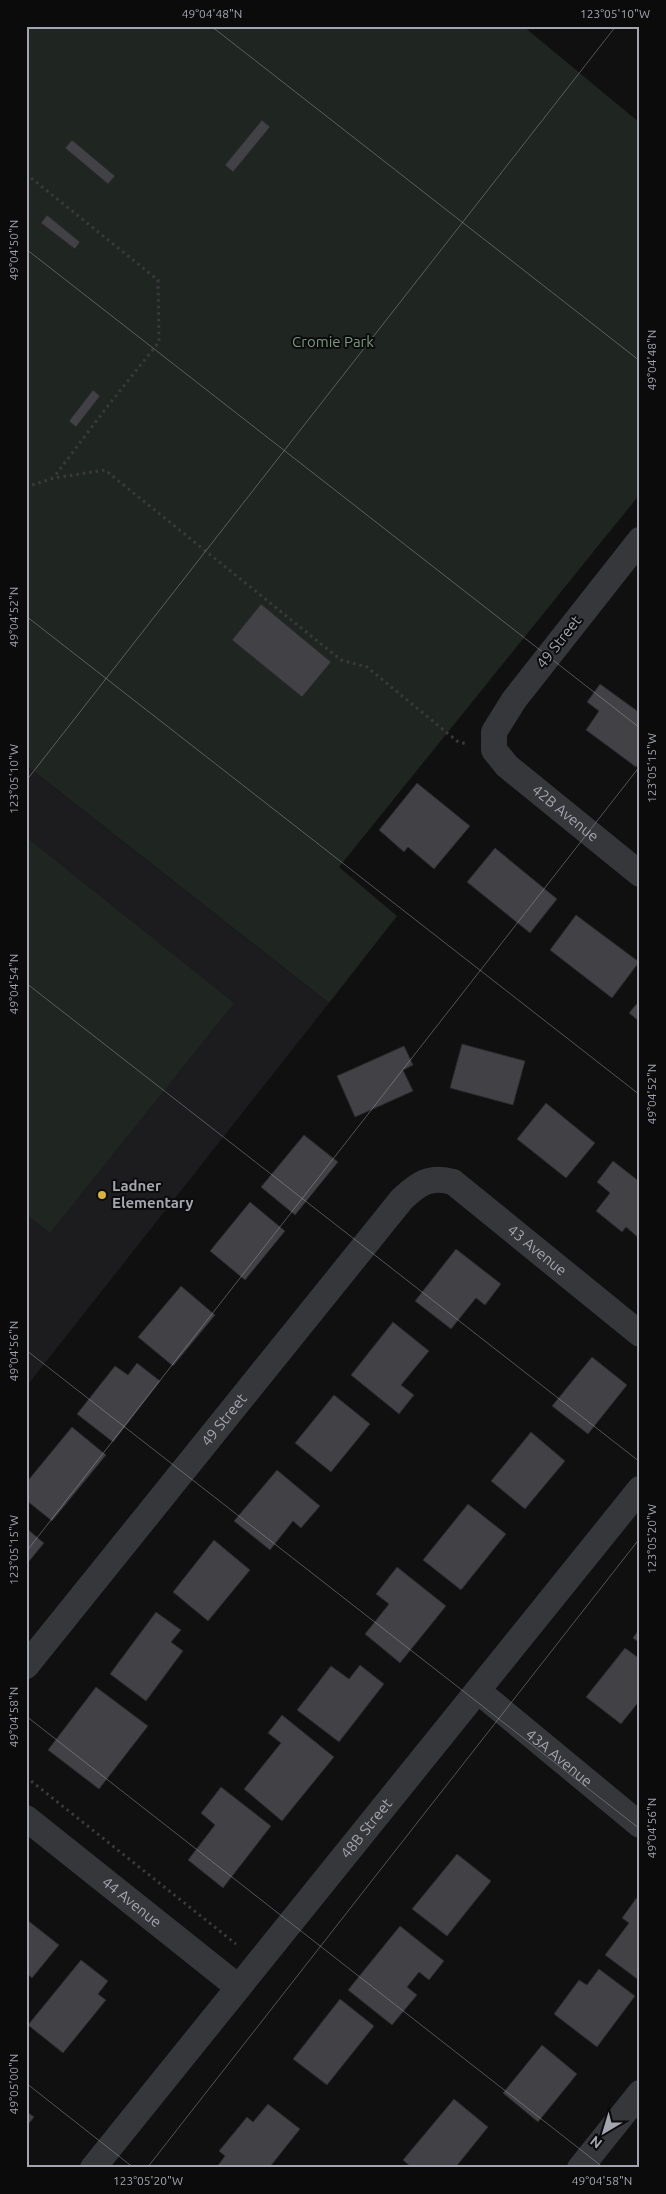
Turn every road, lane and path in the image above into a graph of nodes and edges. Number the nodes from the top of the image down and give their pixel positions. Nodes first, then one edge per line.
1 (26, 174) edge
2 (54, 478) junction
3 (26, 487) edge
4 (640, 540) edge
5 (494, 750) junction
6 (640, 874) edge
7 (429, 1180) joint
8 (640, 1334) edge
9 (640, 1490) edge
10 (26, 1666) edge
11 (478, 1691) junction
12 (26, 1777) edge
13 (26, 1818) edge
14 (640, 1824) edge
15 (258, 1961) junction
16 (238, 1987) junction
17 (640, 2093) edge
18 (93, 2168) edge
19 (580, 2168) edge

1 - 2 path
2 - 3 path
2 - 5 path
4 - 5 street, 49 Street
5 - 6 street, 42B Avenue
7 - 8 street, 43 Avenue
7 - 10 street, 49 Street
9 - 11 street, 48B Street
11 - 14 street, 43A Avenue
11 - 15 street, 48B Street
12 - 15 path
13 - 16 street, 44 Avenue
15 - 16 street, 48B Street
16 - 18 street, 48B Street
17 - 19 street

